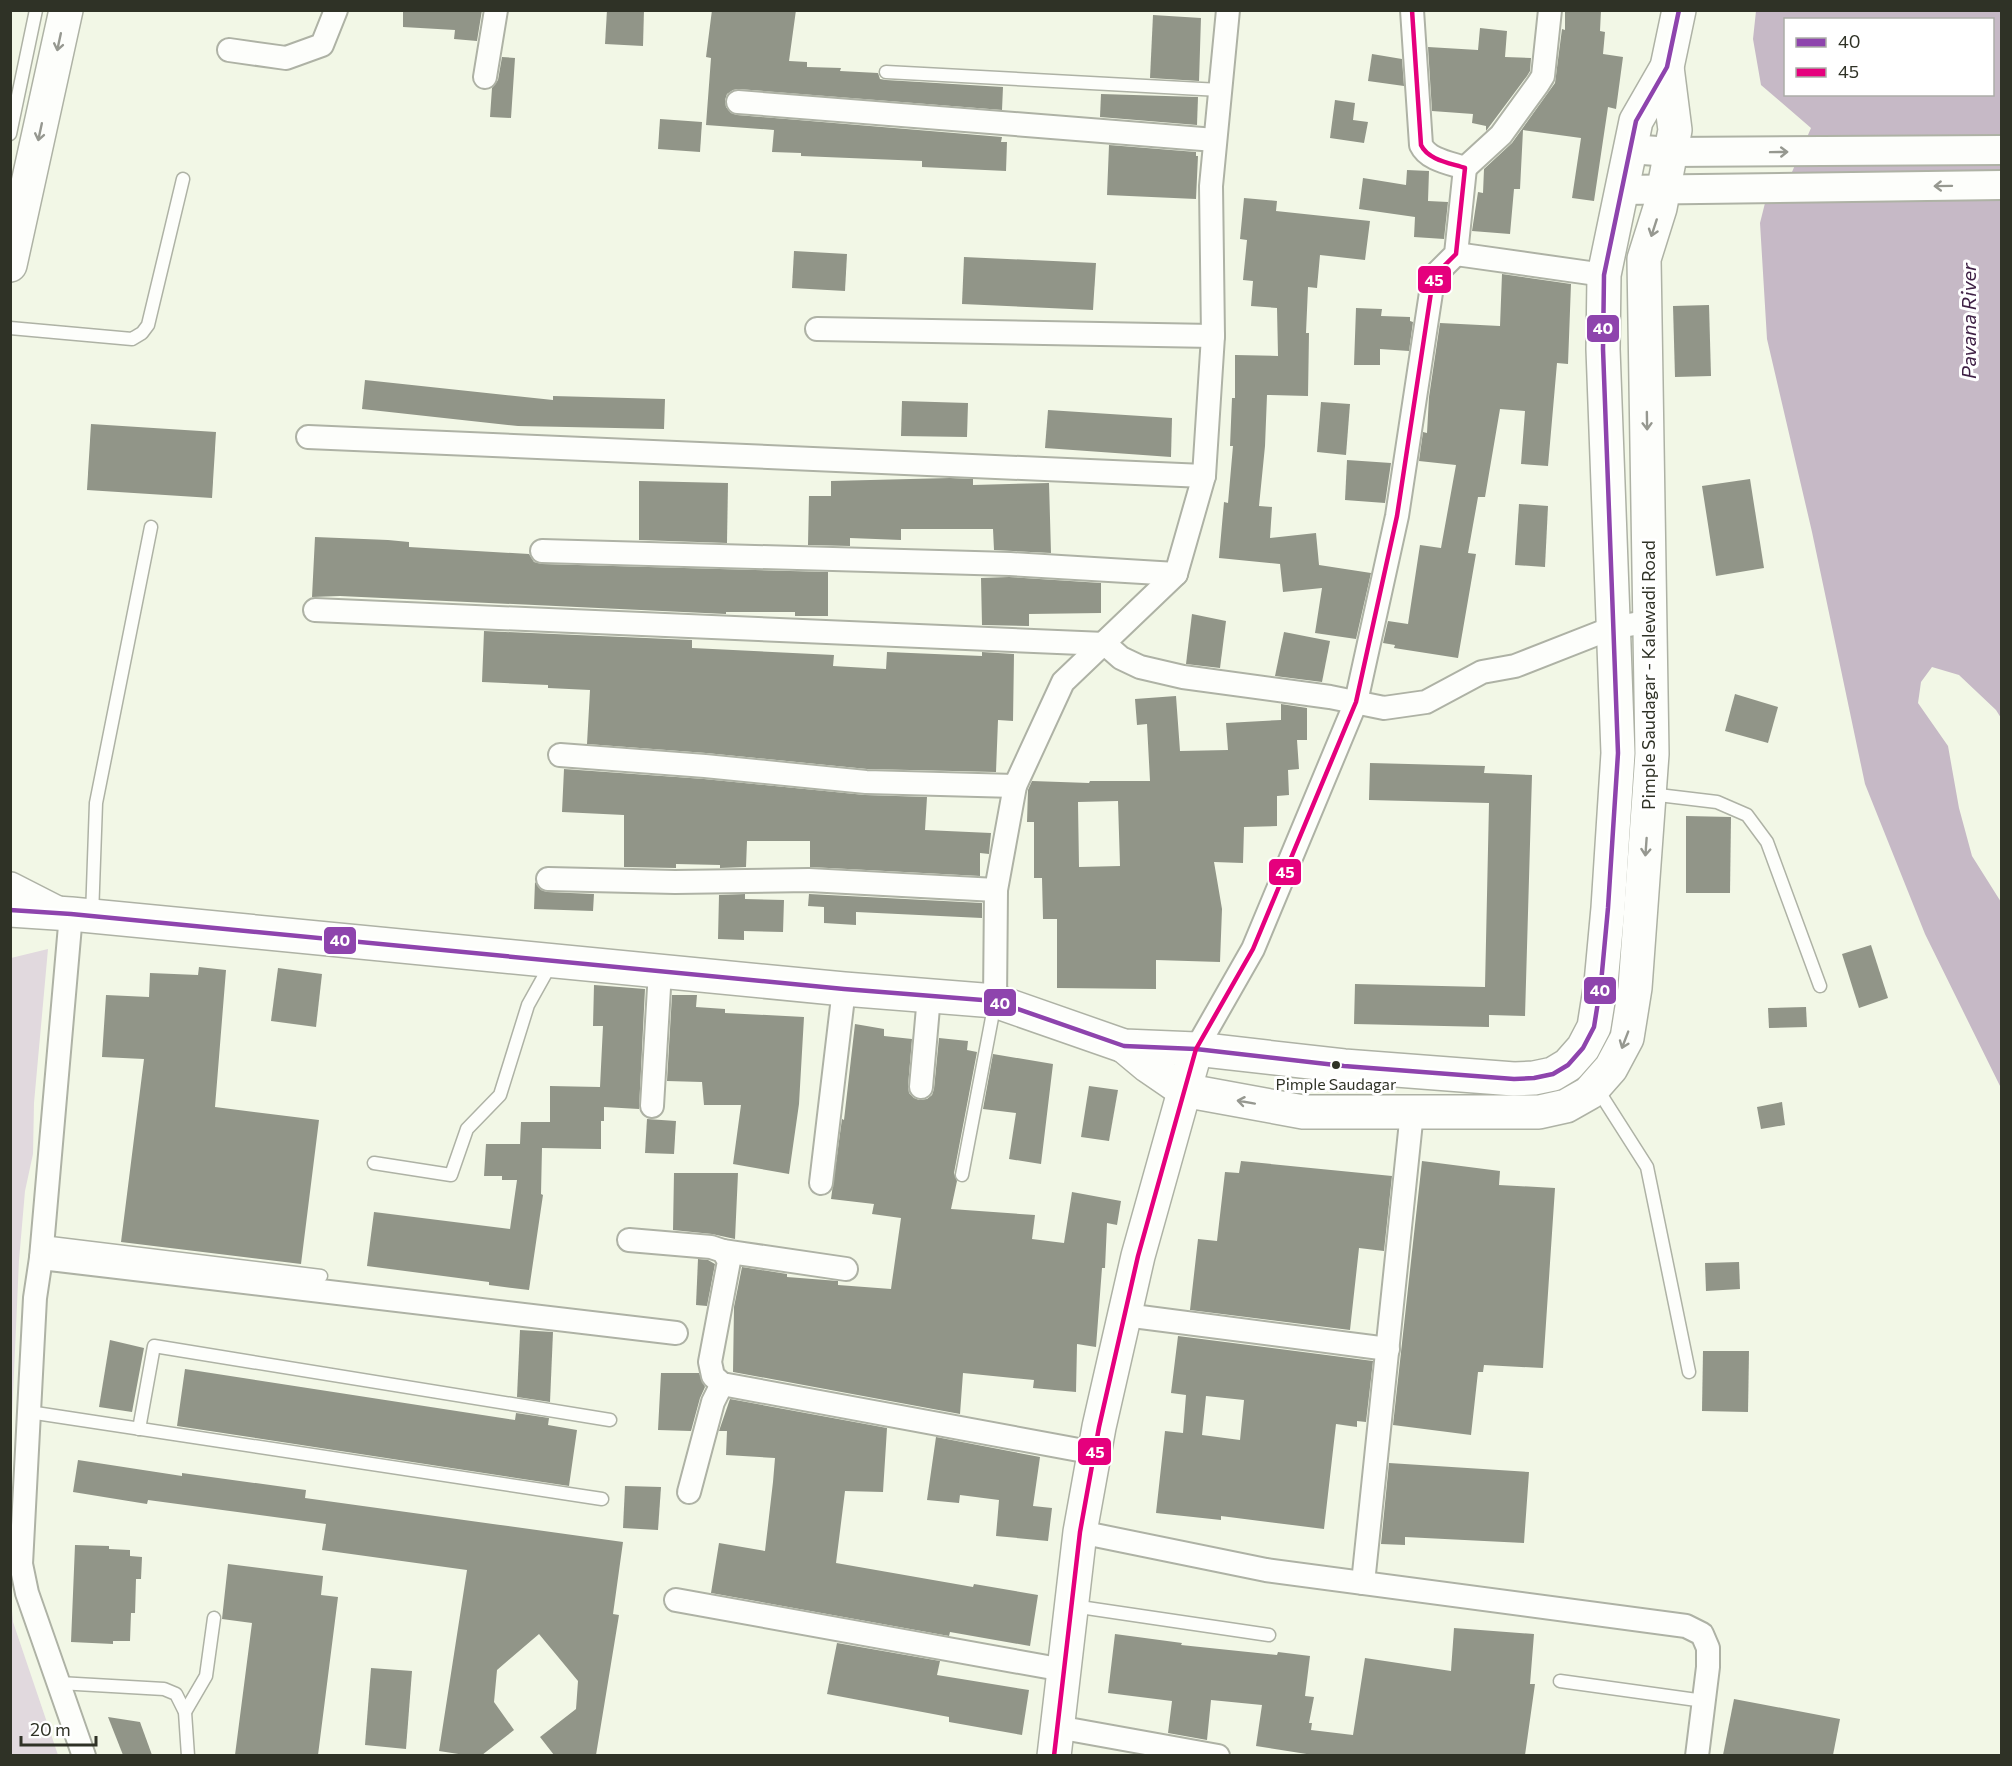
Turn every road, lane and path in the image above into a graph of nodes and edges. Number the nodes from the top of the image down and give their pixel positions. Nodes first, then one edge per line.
1 (36, 10) edge
2 (66, 10) edge
3 (336, 10) edge
4 (496, 10) edge
5 (1228, 10) edge
6 (1412, 10) edge
7 (1550, 10) edge
8 (1679, 10) edge
9 (229, 50) dead end
10 (1667, 67) junction
11 (886, 72) dead end
12 (485, 77) dead end
13 (1220, 90) junction
14 (738, 102) dead end
15 (10, 134) edge
16 (1215, 140) junction
17 (1629, 149) junction
18 (2001, 150) edge
19 (1671, 152) junction
20 (1465, 168) junction
21 (183, 179) dead end
22 (2001, 185) edge
23 (1621, 190) junction
24 (1664, 191) junction
25 (1456, 254) junction
26 (10, 265) edge
27 (1604, 275) junction
28 (10, 328) edge
29 (817, 329) dead end
30 (1213, 336) junction
31 (308, 437) dead end
32 (1204, 476) junction
33 (151, 527) dead end
34 (542, 551) dead end
35 (1176, 574) junction
36 (315, 610) dead end
37 (1651, 621) junction
38 (1612, 628) junction
39 (1105, 644) junction
40 (1356, 702) junction
41 (560, 755) dead end
42 (1015, 786) junction
43 (1649, 794) junction
44 (548, 879) dead end
45 (10, 889) edge
46 (996, 890) junction
47 (10, 910) edge
48 (73, 914) junction
49 (552, 961) junction
50 (660, 971) junction
51 (1820, 986) dead end
52 (844, 989) junction
53 (929, 996) junction
54 (995, 1001) junction
55 (1124, 1046) junction
56 (1196, 1049) junction
57 (1595, 1086) junction
58 (921, 1087) dead end
59 (1183, 1090) junction
60 (652, 1106) dead end
61 (1412, 1112) junction
62 (374, 1163) dead end
63 (962, 1175) dead end
64 (821, 1183) dead end
65 (628, 1240) dead end
66 (42, 1250) junction
67 (723, 1251) junction
68 (846, 1269) dead end
69 (321, 1276) dead end
70 (1125, 1315) junction
71 (676, 1333) dead end
72 (1388, 1349) junction
73 (1689, 1372) dead end
74 (722, 1384) junction
75 (28, 1412) junction
76 (610, 1420) dead end
77 (139, 1429) junction
78 (1095, 1453) junction
79 (689, 1492) dead end
80 (602, 1499) dead end
81 (1080, 1532) junction
82 (1363, 1583) junction
83 (676, 1600) dead end
84 (1072, 1606) junction
85 (214, 1618) dead end
86 (1269, 1635) dead end
87 (1064, 1670) junction
88 (1560, 1681) dead end
89 (59, 1683) junction
90 (1704, 1701) junction
91 (185, 1712) junction
92 (1055, 1741) edge
93 (84, 1755) edge
94 (188, 1755) edge
95 (1218, 1755) edge
96 (1697, 1755) edge

1 - 15 lane
2 -> 26 main road
3 - 9 street
4 - 12 street
5 - 13 street
6 - 20 street
7 - 20 street
8 - 10 main road, Pimple Saudagar - Kalewadi Road
10 - 17 main road, Pimple Saudagar - Kalewadi Road
10 - 19 main road, Pimple Saudagar - Kalewadi Road
11 - 13 lane
13 - 16 street
14 - 16 street
16 - 30 street
17 - 19 street
17 - 23 main road, Pimple Saudagar - Kalewadi Road
19 -> 18 street
19 - 24 main road, Pimple Saudagar - Kalewadi Road
20 - 25 street
21 - 28 lane
22 -> 24 street
23 - 24 street
23 - 27 main road, Pimple Saudagar - Kalewadi Road
24 -> 37 main road, Pimple Saudagar - Kalewadi Road
25 - 27 street
25 - 40 street
27 - 38 main road, Pimple Saudagar - Kalewadi Road
29 - 30 street
30 - 32 street
31 - 32 street
32 - 35 street
33 - 48 lane
34 - 35 street
35 - 39 street
36 - 39 street
37 - 38 street
37 - 43 main road, Pimple Saudagar - Kalewadi Road
38 - 40 street
38 - 56 main road, Pimple Saudagar - Kalewadi Road
39 - 40 street
39 - 42 street
40 - 56 street
41 - 42 street
42 - 46 street
43 - 51 lane
43 -> 57 main road, Pimple Saudagar - Kalewadi Road
44 - 46 street
45 - 48 main road
46 - 54 street
47 - 48 main road
48 - 49 main road
48 - 66 street
49 - 50 main road
49 - 62 lane
50 - 52 main road
50 - 60 street
52 - 53 main road
52 - 64 street
53 - 54 main road
53 - 58 street
54 - 55 main road
54 - 63 lane
55 - 56 main road, Pimple Saudagar - Kalewadi Road
55 - 59 main road
56 - 59 main road
57 - 61 main road, Pimple Saudagar - Kalewadi Road
57 - 73 lane
61 -> 59 main road, Pimple Saudagar - Kalewadi Road
59 - 70 main road
61 - 72 street
65 - 67 street
66 - 69 lane
66 - 71 street
66 - 75 street
67 - 68 street
67 - 74 street
70 - 72 street
70 - 78 main road
72 - 82 street
74 - 78 street
74 - 79 street
75 - 77 lane
75 - 89 street
76 - 77 lane
77 - 80 lane
78 - 81 main road
81 - 82 street
81 - 84 main road
82 - 90 street
83 - 87 street
84 - 86 lane
84 - 87 main road
85 - 91 lane
87 - 92 main road
88 - 90 lane
89 - 91 lane
89 - 93 street
90 - 96 street
91 - 94 lane
92 - 95 street

